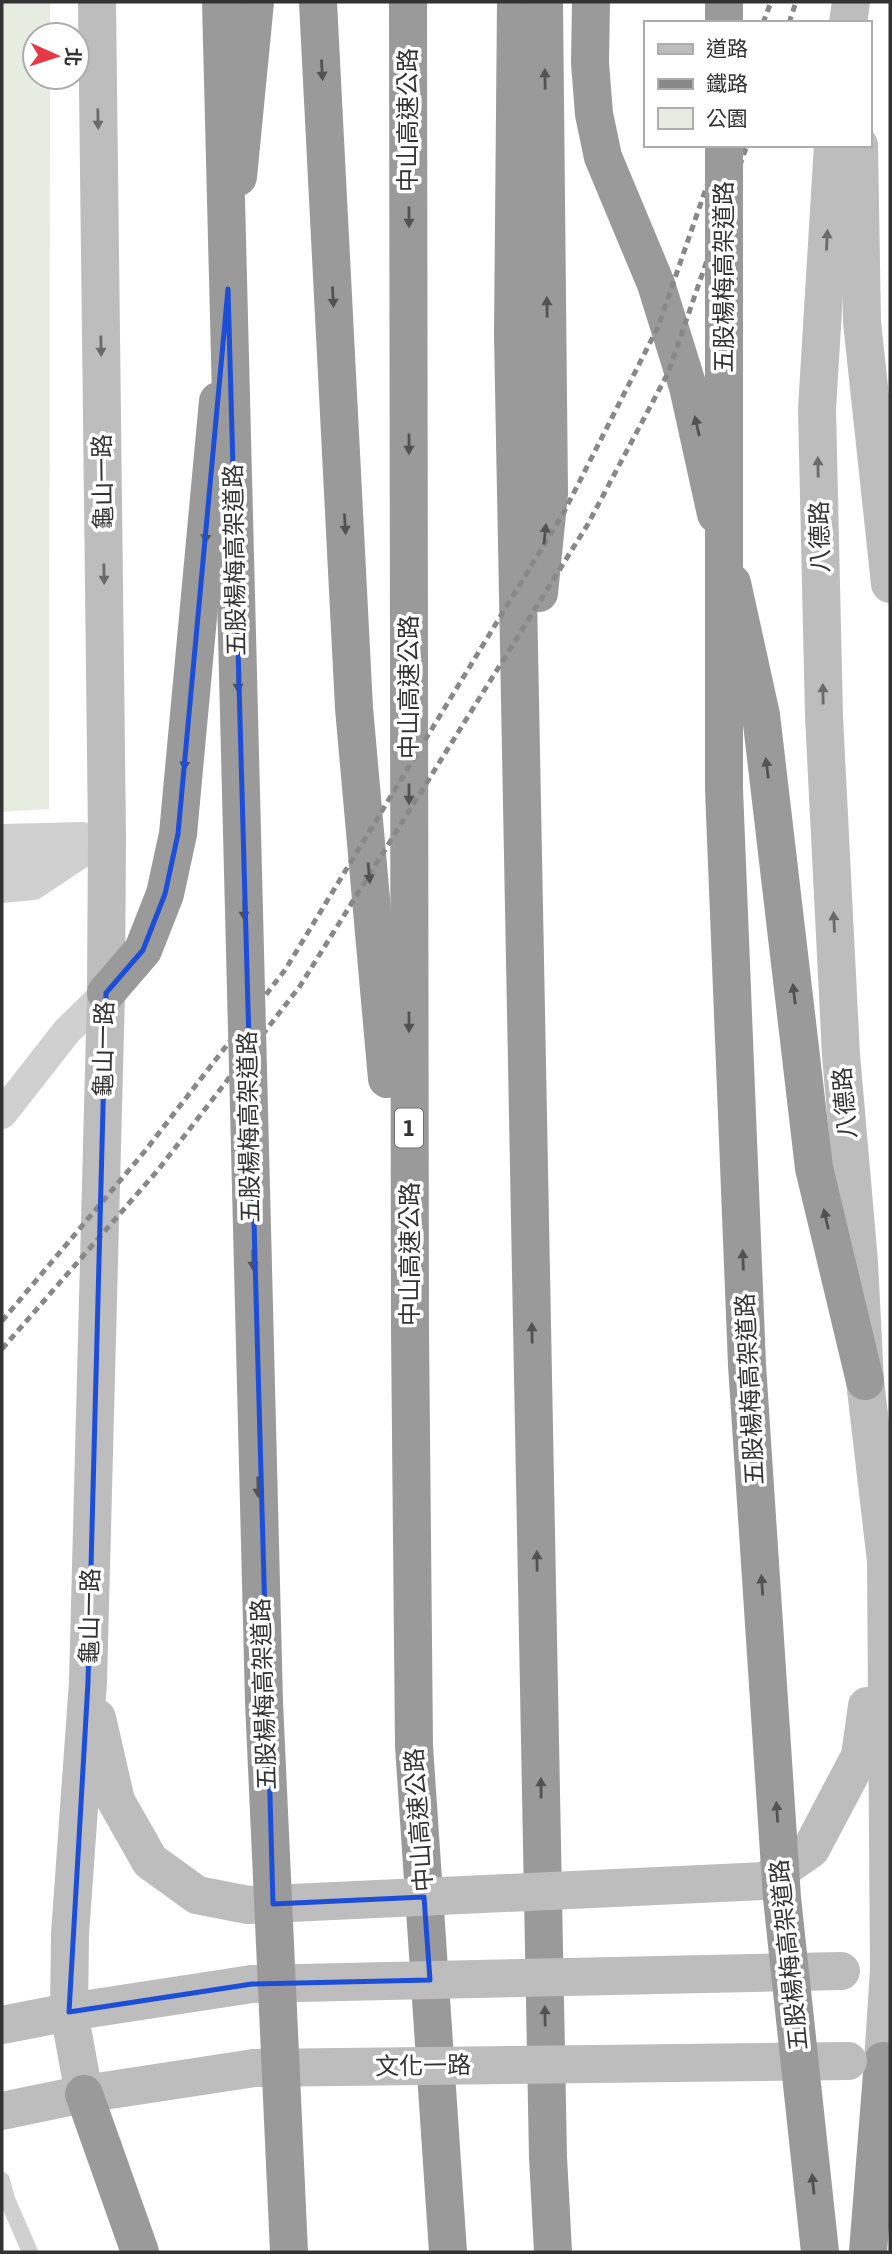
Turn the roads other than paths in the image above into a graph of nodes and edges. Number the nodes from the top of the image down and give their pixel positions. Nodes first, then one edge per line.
1 (97, 2) edge
2 (221, 2) edge
3 (254, 2) edge
4 (318, 2) edge
5 (408, 2) edge
6 (516, 2) edge
7 (544, 2) edge
8 (592, 2) edge
9 (724, 2) edge
10 (851, 2) edge
11 (857, 2) edge
12 (724, 21) edge
13 (848, 21) edge
14 (858, 21) edge
15 (724, 147) edge
16 (833, 147) edge
17 (859, 147) edge
18 (890, 583) edge
19 (522, 748) junction
20 (107, 836) junction
21 (2, 839) edge
22 (2, 864) edge
23 (2, 888) edge
24 (106, 993) junction
25 (2, 1114) edge
26 (410, 1330) junction
27 (865, 1381) junction
28 (886, 1561) junction
29 (88, 1682) junction
30 (889, 1841) edge
31 (889, 1971) edge
32 (69, 2012) junction
33 (2, 2025) edge
34 (874, 2061) edge
35 (84, 2094) junction
36 (2, 2110) edge
37 (2, 2180) edge
38 (30, 2252) edge
39 (140, 2252) edge
40 (289, 2252) edge
41 (448, 2252) edge
42 (553, 2252) edge
43 (820, 2252) edge
44 (867, 2252) edge

1 -> 20 street, 龜山一路
2 -> 40 highway, 五股楊梅高架道路, bridge
3 -> 24 highway
4 -> 26 highway
5 -> 26 highway, 中山高速公路 / 1
6 - 19 highway
19 -> 7 highway
27 -> 8 highway
9 - 12 highway
10 - 13 street
11 - 14 street
43 -> 15 highway, 五股楊梅高架道路, bridge
27 -> 16 street, 八德路
17 - 18 street
42 -> 19 highway
20 - 21 street
20 - 22 street
20 - 23 street
20 - 24 street, 龜山一路
24 - 25 street
24 - 29 street, 龜山一路
26 - 41 highway, 中山高速公路 / 1
27 - 28 street, 八德路
28 - 29 street, bridge
28 - 30 street, 八德路
29 - 32 street, 龜山一路
30 - 31 street, 八德路
31 - 32 street, bridge
31 - 34 street, 八德路
32 - 33 street
32 - 35 street, 龜山一路
34 - 35 street, 文化一路, bridge
34 - 44 highway
35 - 36 street, 文化一路
35 - 39 highway
37 - 38 lane

